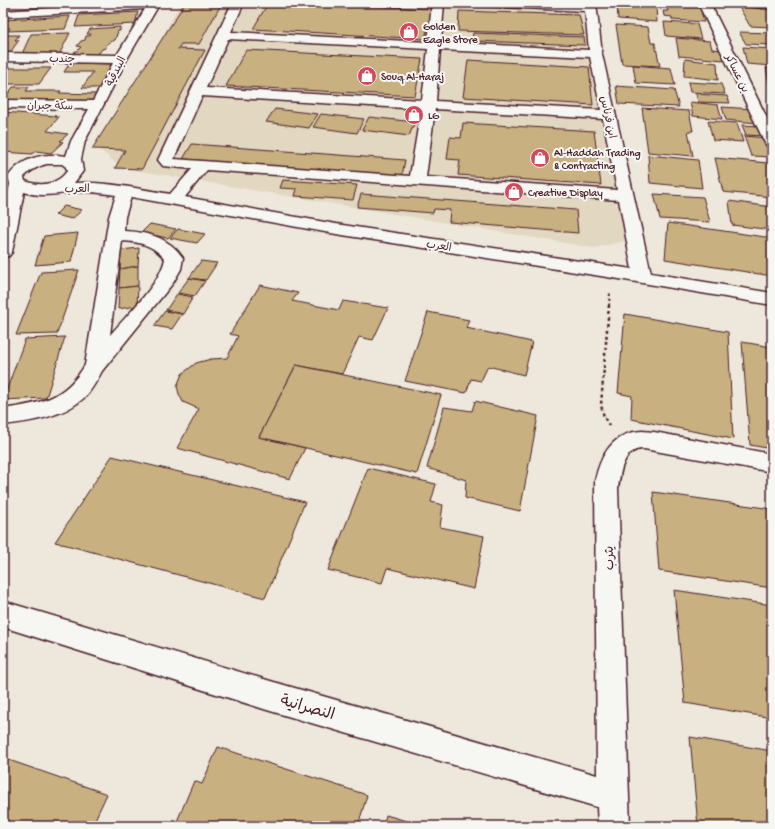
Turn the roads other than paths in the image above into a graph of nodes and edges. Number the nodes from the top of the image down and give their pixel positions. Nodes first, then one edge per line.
1 (238, 3) edge
2 (438, 3) edge
3 (483, 3) edge
4 (704, 3) edge
5 (746, 3) edge
6 (153, 4) edge
7 (590, 5) edge
8 (772, 6) edge
9 (3, 14) edge
10 (223, 35) junction
11 (434, 46) junction
12 (596, 54) junction
13 (3, 57) edge
14 (121, 59) junction
15 (197, 92) junction
16 (3, 104) edge
17 (98, 105) junction
18 (429, 105) junction
19 (609, 115) junction
20 (78, 141) junction
21 (772, 143) edge
22 (41, 161) junction
23 (203, 166) junction
24 (75, 170) junction
25 (12, 174) edge
26 (417, 180) junction
27 (107, 188) junction
28 (44, 189) junction
29 (125, 191) junction
30 (626, 196) junction
31 (175, 199) junction
32 (14, 208) junction
33 (114, 236) junction
34 (3, 252) edge
35 (643, 277) junction
36 (772, 299) edge
37 (95, 366) junction
38 (3, 417) edge
39 (772, 463) edge
40 (3, 614) edge
41 (613, 796) junction
42 (614, 826) edge

1 - 10 street
2 - 11 street
3 - 7 street
4 - 21 street, بن عساكر
5 - 8 street
6 - 9 street
6 - 14 street, البندقية
7 - 12 street, ابن فرناس
10 - 11 street
10 - 15 street
11 - 12 street
11 - 18 street
12 - 19 street, ابن فرناس
13 - 14 street, جندب
14 - 17 street, البندقية
15 - 18 street
15 - 23 street
16 - 17 street, سكة جبران
17 - 20 street, البندقية
18 - 19 street
18 - 26 street
19 - 30 street, ابن فرناس
20 - 22 street, البندقية
20 - 24 street, البندقية
22 - 24 street, العرب
22 - 25 street, البندقية
23 - 26 street
23 - 31 street
24 - 27 street, العرب
24 - 28 street
25 - 28 street, العرب
25 - 32 street
26 - 30 street
27 - 28 street, العرب
27 - 29 street, العرب
28 - 32 street
29 - 31 street, العرب
29 - 33 street
30 - 35 street, ابن فرناس
31 - 35 street, العرب
32 - 34 street
33 - 37 street
33 - 37 street
35 - 36 street, العرب
37 - 38 street
39 - 41 street, يثرب
40 - 41 street, النصرانية
41 - 42 street, يثرب

